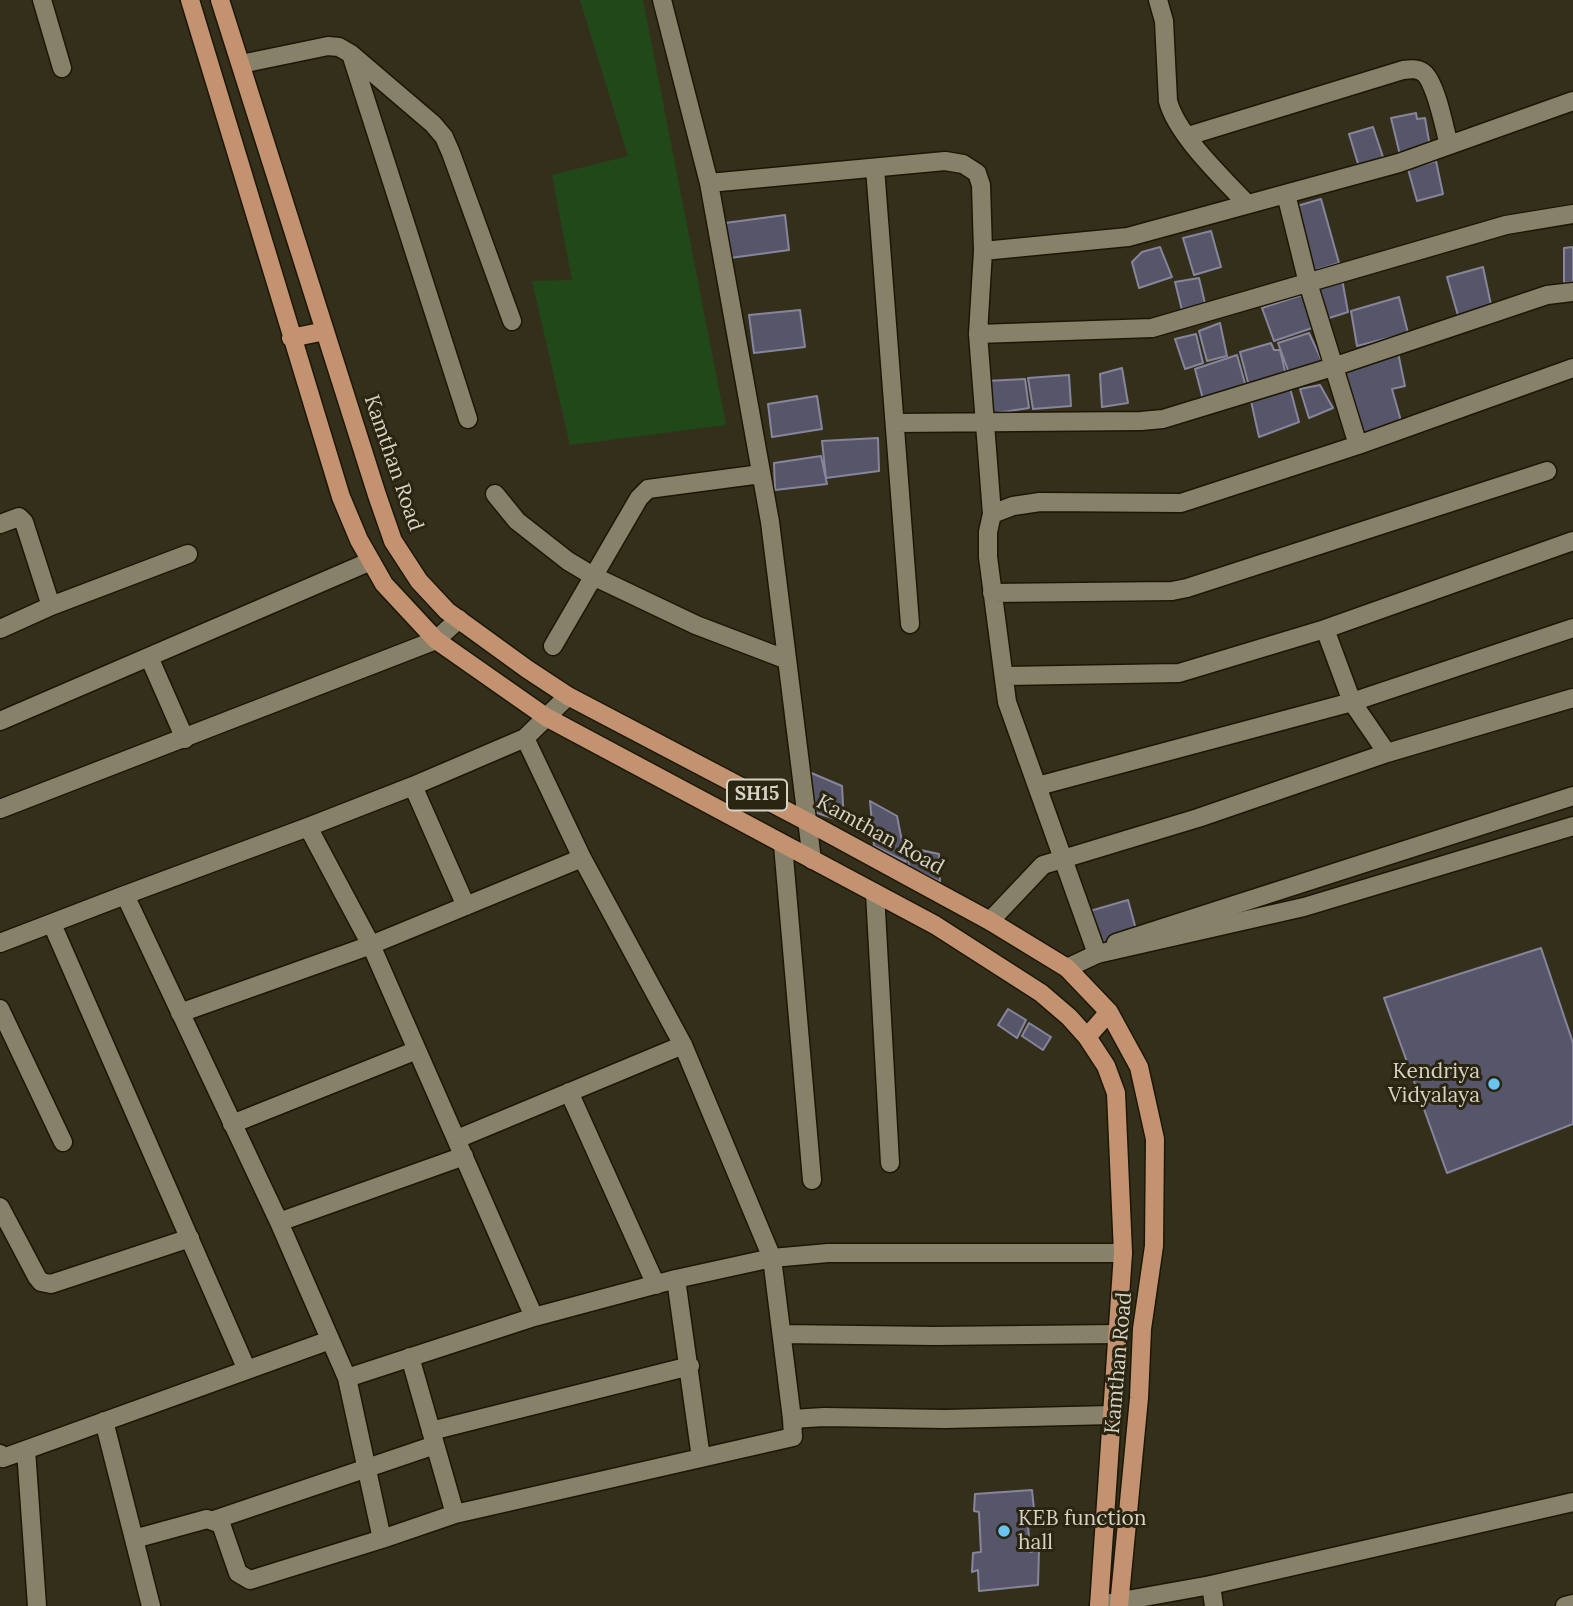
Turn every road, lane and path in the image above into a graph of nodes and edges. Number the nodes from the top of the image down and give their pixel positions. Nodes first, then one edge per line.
1 (42, 0) edge
2 (190, 0) edge
3 (220, 0) edge
4 (662, 0) edge
5 (1158, 0) edge
6 (351, 54) junction
7 (241, 64) junction
8 (62, 68) dead end
9 (1573, 102) edge
10 (1188, 136) junction
11 (1449, 145) junction
12 (875, 168) junction
13 (709, 183) junction
14 (1286, 194) junction
15 (1247, 204) junction
16 (1573, 214) edge
17 (983, 251) junction
18 (1308, 283) junction
19 (1573, 292) edge
20 (512, 321) dead end
21 (325, 331) junction
22 (978, 334) junction
23 (291, 338) junction
24 (1334, 367) junction
25 (1573, 368) edge
26 (468, 419) dead end
27 (895, 423) junction
28 (984, 423) junction
29 (1357, 445) junction
30 (1547, 471) dead end
31 (761, 474) junction
32 (495, 494) dead end
33 (992, 514) junction
34 (0, 524) edge
35 (1573, 541) edge
36 (188, 554) dead end
37 (371, 561) junction
38 (593, 576) junction
39 (992, 593) junction
40 (51, 606) junction
41 (459, 619) junction
42 (910, 624) dead end
43 (1573, 628) edge
44 (0, 629) edge
45 (1325, 629) junction
46 (436, 640) junction
47 (553, 646) dead end
48 (149, 657) junction
49 (785, 659) junction
50 (1004, 676) junction
51 (568, 696) junction
52 (1573, 698) edge
53 (1352, 702) junction
54 (546, 717) junction
55 (0, 721) edge
56 (185, 738) junction
57 (524, 738) junction
58 (1387, 753) junction
59 (412, 786) junction
60 (1038, 786) junction
61 (1573, 796) edge
62 (0, 809) edge
63 (806, 821) junction
64 (1573, 826) edge
65 (308, 827) junction
66 (783, 845) junction
67 (582, 858) junction
68 (1064, 858) junction
69 (812, 860) junction
70 (875, 893) junction
71 (125, 895) junction
72 (466, 906) junction
73 (990, 921) junction
74 (52, 923) junction
75 (0, 943) edge
76 (370, 945) junction
77 (1096, 952) junction
78 (1067, 968) junction
79 (0, 1009) edge
80 (1109, 1012) junction
81 (180, 1013) junction
82 (1087, 1037) junction
83 (683, 1045) junction
84 (417, 1050) junction
85 (569, 1092) junction
86 (232, 1124) junction
87 (457, 1139) junction
88 (63, 1142) dead end
89 (464, 1156) junction
90 (890, 1163) dead end
91 (812, 1180) dead end
92 (0, 1206) edge
93 (279, 1223) junction
94 (5, 1230) edge
95 (190, 1238) junction
96 (1122, 1253) junction
97 (772, 1258) junction
98 (676, 1279) junction
99 (656, 1284) junction
100 (534, 1317) junction
101 (782, 1334) junction
102 (1117, 1334) junction
103 (330, 1340) junction
104 (410, 1357) junction
105 (690, 1366) junction
106 (247, 1370) junction
107 (347, 1378) junction
108 (1112, 1415) junction
109 (792, 1419) junction
110 (104, 1421) junction
111 (433, 1438) junction
112 (26, 1450) junction
113 (1, 1457) edge
114 (701, 1458) junction
115 (367, 1469) junction
116 (1573, 1502) edge
117 (455, 1514) junction
118 (214, 1520) junction
119 (134, 1539) junction
120 (382, 1539) junction
121 (1211, 1585) junction
122 (1119, 1604) edge
123 (1573, 1604) edge
124 (1099, 1605) edge
125 (37, 1606) edge
126 (150, 1606) edge
127 (1214, 1606) edge
128 (1565, 1606) edge

1 - 8 street
2 - 23 main road, Kamthan Road / SH15
3 - 7 main road, Kamthan Road / SH15
4 - 13 street
5 - 10 street
6 - 7 street
6 - 20 street
6 - 26 street
7 - 21 main road, Kamthan Road / SH15
9 - 11 street
10 - 11 street
10 - 15 street
11 - 14 street
12 - 13 street
12 - 17 street
12 - 27 street
13 - 31 street
14 - 15 street
14 - 18 street
15 - 17 street
16 - 18 street
17 - 22 street
18 - 22 street
18 - 24 street
19 - 24 street
21 - 23 main road
21 - 41 main road, Kamthan Road / SH15
22 - 28 street
23 - 37 main road, Kamthan Road / SH15
24 - 28 street
24 - 29 street
25 - 29 street
27 - 28 street
27 - 42 street
28 - 33 street
29 - 33 street
30 - 39 street
31 - 38 street
31 - 49 street
32 - 38 street
33 - 39 street
34 - 40 street
35 - 45 street
36 - 40 street
37 - 46 main road, Kamthan Road / SH15
37 - 48 street
38 - 47 street
38 - 49 street
39 - 50 street
40 - 44 street
41 - 46 street
41 - 51 main road, Kamthan Road / SH15
43 - 53 street
45 - 50 street
45 - 53 street
46 - 54 main road, Kamthan Road / SH15
46 - 56 street
48 - 55 street
48 - 56 street
49 - 63 street
50 - 60 street
51 - 54 street
51 - 63 main road, Kamthan Road / SH15
52 - 58 street
53 - 58 street
53 - 60 street
54 - 57 street
54 - 66 main road, Kamthan Road / SH15
56 - 62 street
57 - 59 street
57 - 67 street
58 - 68 street
59 - 65 street
59 - 72 street
60 - 68 street
61 - 77 street
63 - 69 street
63 - 73 main road, Kamthan Road / SH15
64 - 77 street
65 - 71 street
65 - 76 street
66 - 69 main road, Kamthan Road / SH15
66 - 91 street
67 - 72 street
67 - 83 street
68 - 73 street
68 - 77 street
69 - 70 main road, Kamthan Road / SH15
70 - 82 main road, Kamthan Road / SH15
70 - 90 street
71 - 74 street
71 - 81 street
72 - 76 street
73 - 78 main road, Kamthan Road / SH15
74 - 75 street
74 - 95 street
76 - 81 street
76 - 84 street
77 - 78 street
78 - 80 main road, Kamthan Road / SH15
79 - 88 street
80 - 82 main road
80 - 122 main road, Kamthan Road / SH15
81 - 86 street
82 - 96 main road, Kamthan Road / SH15
83 - 85 street
83 - 97 street
84 - 86 street
84 - 87 street
85 - 87 street
85 - 99 street
86 - 93 street
87 - 89 street
89 - 93 street
89 - 100 street
92 - 94 street
93 - 103 street
94 - 95 street
95 - 106 street
96 - 97 street
96 - 102 main road, Kamthan Road / SH15
97 - 98 street
97 - 101 street
98 - 99 street
98 - 105 street
99 - 100 street
100 - 104 street
101 - 102 street
101 - 109 street
102 - 108 main road, Kamthan Road / SH15
103 - 106 street
103 - 107 street
104 - 107 street
104 - 111 street
105 - 111 street
105 - 114 street
106 - 110 street
107 - 115 street
108 - 109 street
108 - 124 main road, Kamthan Road / SH15
109 - 114 street
110 - 112 street
110 - 119 street
111 - 115 street
111 - 117 street
112 - 113 street
112 - 125 street
114 - 117 street
115 - 118 street
115 - 120 street
116 - 121 street
117 - 120 street
118 - 119 street
118 - 120 street
119 - 126 street
121 - 122 street
121 - 127 street
122 - 124 street
123 - 128 street

